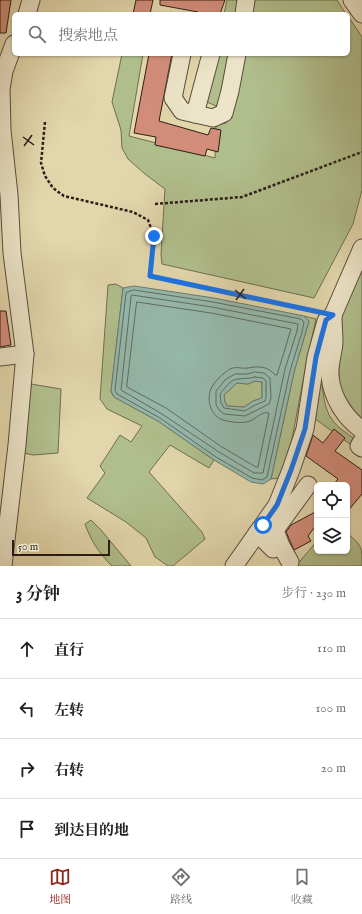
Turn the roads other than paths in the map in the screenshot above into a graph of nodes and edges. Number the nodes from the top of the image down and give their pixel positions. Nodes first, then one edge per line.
1 (30, 0) edge
2 (246, 0) edge
3 (352, 0) edge
4 (27, 12) edge
5 (244, 12) edge
6 (362, 14) edge
7 (8, 51) edge
8 (182, 56) edge
9 (210, 56) edge
10 (237, 56) edge
11 (195, 114) junction
12 (3, 168) edge
13 (4, 195) edge
14 (362, 248) edge
15 (333, 315) junction
16 (25, 354) junction
17 (0, 357) edge
18 (362, 430) edge
19 (362, 441) edge
20 (362, 448) edge
21 (308, 485) dead end
22 (257, 533) junction
23 (281, 546) junction
24 (290, 562) dead end
25 (3, 566) edge
26 (234, 566) edge

1 - 4 street
2 - 5 street
3 - 6 street
7 - 12 street
8 - 11 street
9 - 11 street
10 - 11 street
12 - 13 street
13 - 16 street
14 - 15 street
15 - 18 street
15 - 22 street
16 - 17 street
16 - 25 street
19 - 20 street
21 - 23 street
22 - 23 street
22 - 26 street
23 - 24 street

